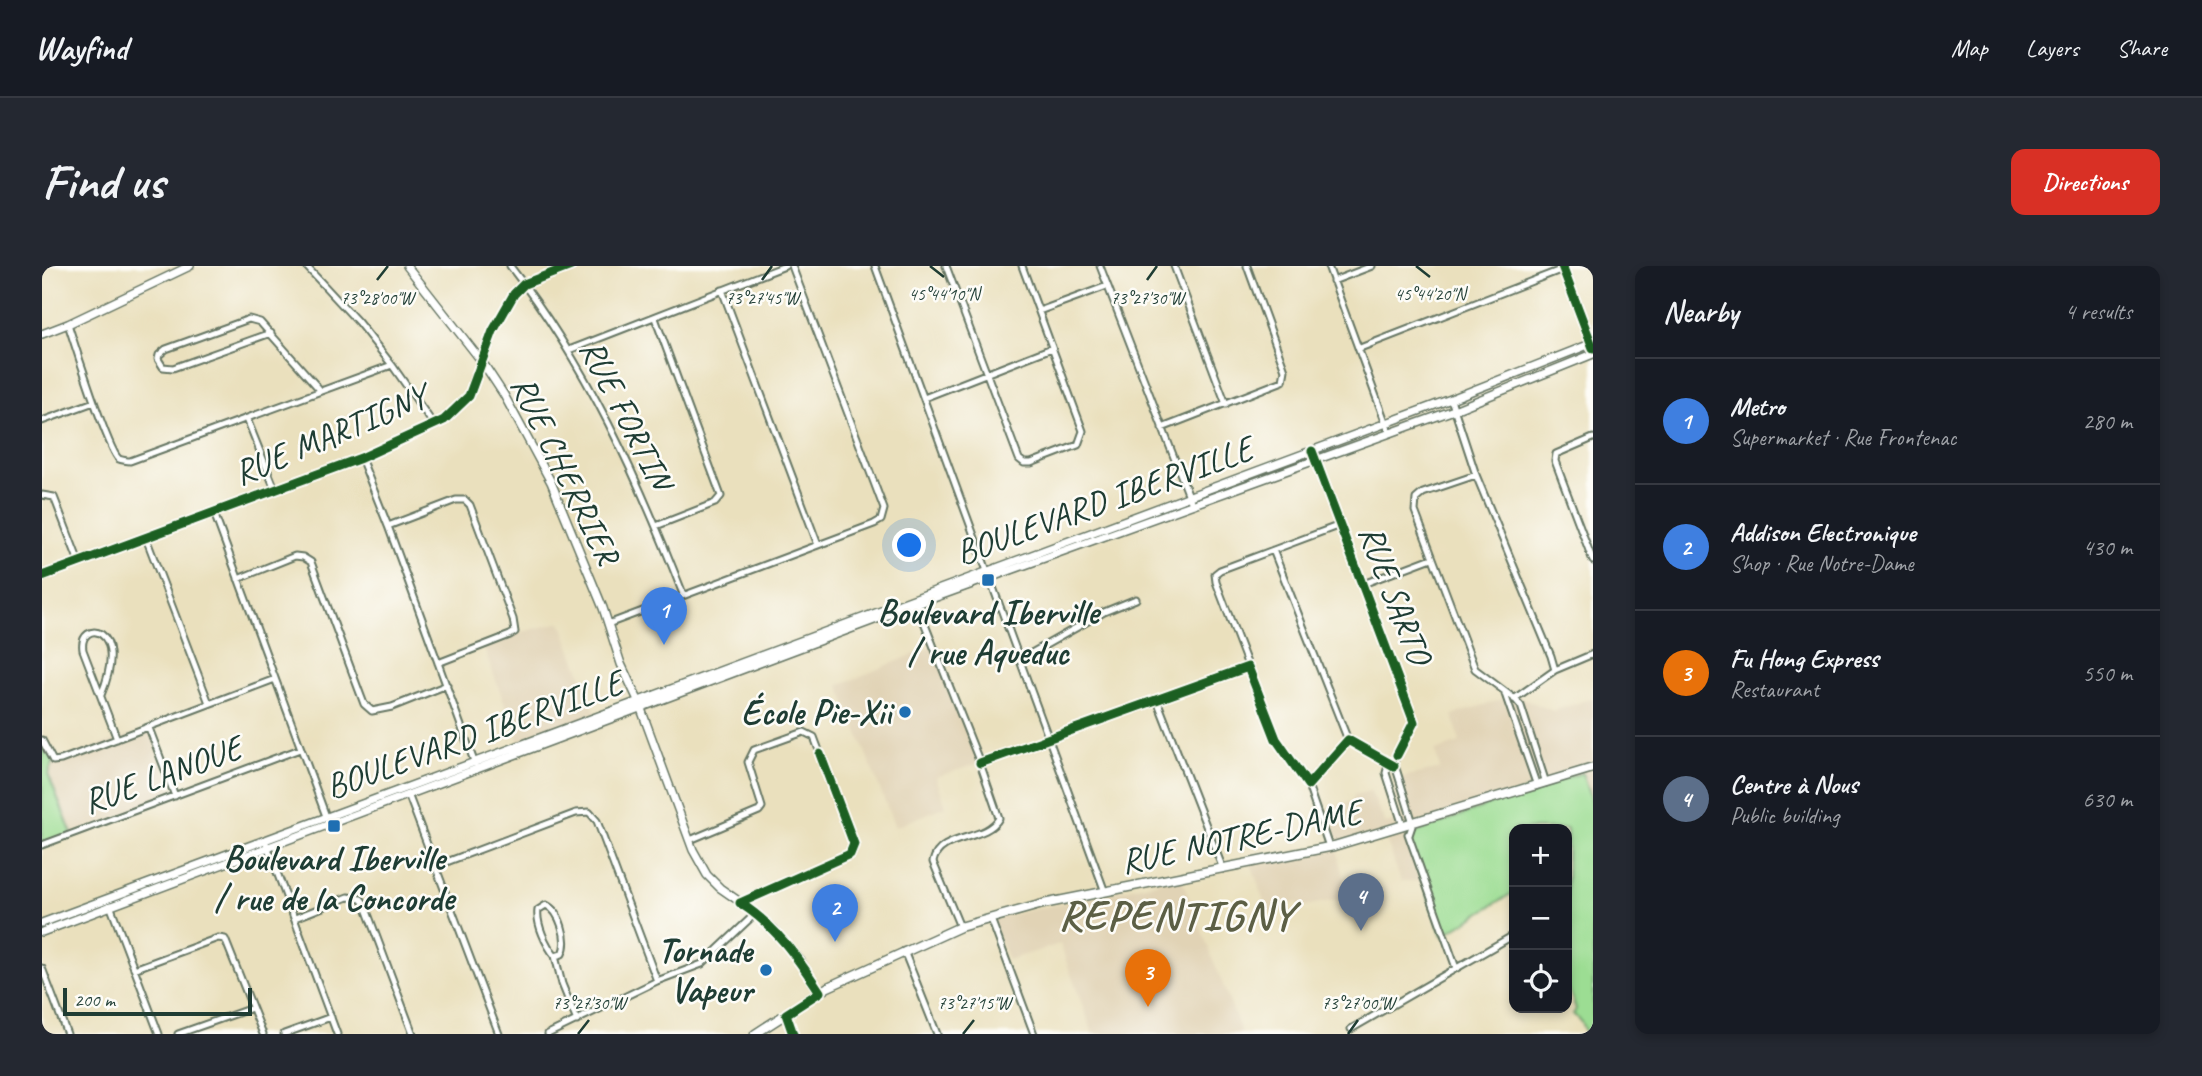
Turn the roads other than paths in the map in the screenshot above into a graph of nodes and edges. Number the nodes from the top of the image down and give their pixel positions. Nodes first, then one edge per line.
1 (190, 266) edge
2 (306, 266) edge
3 (407, 266) edge
4 (510, 266) edge
5 (571, 266) edge
6 (785, 266) edge
7 (792, 266) edge
8 (875, 266) edge
9 (946, 266) edge
10 (1022, 266) edge
11 (1100, 266) edge
12 (1174, 266) edge
13 (1247, 266) edge
14 (1328, 266) edge
15 (1372, 266) edge
16 (1563, 267) edge
17 (1333, 281) junction
18 (523, 284) junction
19 (1107, 286) junction
20 (722, 290) junction
21 (1039, 311) junction
22 (655, 318) junction
23 (68, 324) junction
24 (271, 333) junction
25 (42, 334) edge
26 (1593, 345) edge
27 (1052, 348) junction
28 (1360, 348) junction
29 (569, 350) junction
30 (1593, 354) edge
31 (483, 363) junction
32 (392, 365) junction
33 (986, 374) junction
34 (321, 391) junction
35 (923, 398) junction
36 (1451, 399) junction
37 (94, 402) junction
38 (1226, 404) junction
39 (1454, 410) junction
40 (247, 419) junction
41 (42, 421) edge
42 (1385, 424) junction
43 (434, 425) junction
44 (1162, 428) junction
45 (1389, 432) junction
46 (1593, 438) edge
47 (1312, 451) junction
48 (360, 458) junction
49 (1316, 461) junction
50 (1476, 475) junction
51 (275, 489) junction
52 (42, 495) edge
53 (1191, 500) junction
54 (214, 513) junction
55 (1340, 525) junction
56 (388, 526) junction
57 (656, 526) junction
58 (146, 538) junction
59 (818, 545) junction
60 (1273, 550) junction
61 (1432, 558) junction
62 (1593, 561) edge
63 (79, 562) junction
64 (988, 571) junction
65 (42, 576) edge
66 (238, 579) junction
67 (991, 579) junction
68 (1363, 584) junction
69 (683, 594) junction
70 (1136, 599) dead end
71 (916, 601) junction
72 (608, 624) junction
73 (1593, 654) edge
74 (1021, 659) junction
75 (438, 663) junction
76 (1248, 667) junction
77 (1555, 670) junction
78 (275, 679) junction
79 (447, 685) junction
80 (101, 695) junction
81 (1157, 700) junction
82 (1512, 700) junction
83 (209, 703) junction
84 (639, 705) junction
85 (149, 728) junction
86 (117, 739) junction
87 (1049, 739) junction
88 (42, 740) edge
89 (1348, 740) junction
90 (300, 749) junction
91 (475, 762) junction
92 (980, 763) junction
93 (1391, 764) junction
94 (1593, 768) edge
95 (478, 770) junction
96 (1541, 784) junction
97 (1308, 785) junction
98 (407, 792) junction
99 (175, 796) junction
100 (328, 821) junction
101 (1413, 823) junction
102 (1404, 826) junction
103 (1409, 835) junction
104 (690, 840) junction
105 (267, 844) junction
106 (42, 845) edge
107 (1329, 847) junction
108 (436, 866) junction
109 (1223, 869) junction
110 (1105, 892) junction
111 (109, 902) junction
112 (740, 903) junction
113 (756, 913) junction
114 (295, 918) junction
115 (990, 919) junction
116 (42, 923) edge
117 (960, 927) junction
118 (42, 932) edge
119 (1509, 938) edge
120 (904, 951) junction
121 (555, 956) junction
122 (42, 968) edge
123 (1456, 968) junction
124 (134, 969) junction
125 (657, 981) junction
126 (820, 992) junction
127 (252, 1008) junction
128 (786, 1014) junction
129 (331, 1017) junction
130 (577, 1021) junction
131 (1351, 1030) dead end
132 (67, 1034) edge
133 (159, 1034) edge
134 (178, 1034) edge
135 (263, 1034) edge
136 (285, 1034) edge
137 (337, 1034) edge
138 (413, 1034) edge
139 (499, 1034) edge
140 (548, 1034) edge
141 (755, 1034) edge
142 (793, 1034) edge
143 (937, 1034) edge
144 (1034, 1034) edge

1 - 23 street
2 - 32 street
3 - 31 street, RUE CHERRIER
4 - 18 street, RUE FORTIN
5 - 18 street
6 - 20 street
7 - 59 street
8 - 35 street
9 - 33 street
10 - 21 street
11 - 19 street
12 - 38 street
13 - 38 street
14 - 17 street
15 - 17 street
16 - 26 street
16 - 28 street
17 - 28 street
18 - 29 street, RUE FORTIN
18 - 31 street, RUE MARTIGNY
19 - 21 street
19 - 44 street
20 - 22 street
20 - 59 street
21 - 27 street
22 - 29 street
22 - 57 street
23 - 25 street
23 - 37 street
24 - 24 street
24 - 34 street
26 - 36 street, BOULEVARD IBERVILLE
27 - 33 street
27 - 33 street
28 - 42 street
29 - 57 street, RUE FORTIN
30 - 39 street, BOULEVARD IBERVILLE
31 - 43 street, RUE MARTIGNY
31 - 72 street, RUE CHERRIER
32 - 34 street
32 - 43 street
33 - 35 street
34 - 40 street
35 - 64 street
36 - 39 street
36 - 42 street, BOULEVARD IBERVILLE
37 - 40 street
37 - 41 street
38 - 44 street
39 - 45 street, BOULEVARD IBERVILLE
39 - 50 street
40 - 51 street
42 - 45 street
42 - 47 street, BOULEVARD IBERVILLE
43 - 48 street, RUE MARTIGNY
44 - 53 street
45 - 49 street, BOULEVARD IBERVILLE
46 - 62 street
47 - 49 street, RUE SARTO
47 - 53 street, BOULEVARD IBERVILLE
48 - 51 street, RUE MARTIGNY
48 - 56 street
49 - 53 street, BOULEVARD IBERVILLE
49 - 55 street, RUE SARTO
50 - 61 street
50 - 77 street
51 - 54 street, RUE MARTIGNY
52 - 63 street
53 - 64 street, BOULEVARD IBERVILLE
53 - 67 street, BOULEVARD IBERVILLE
54 - 58 street, RUE MARTIGNY
54 - 66 street
55 - 60 street
55 - 68 street, RUE SARTO
56 - 75 street
56 - 75 street
57 - 69 street, RUE FORTIN
58 - 63 street, RUE MARTIGNY
58 - 83 street
59 - 69 street
60 - 76 street
60 - 89 street
61 - 68 street
61 - 82 street
63 - 65 street, RUE MARTIGNY
64 - 67 street
64 - 71 street, BOULEVARD IBERVILLE
66 - 78 street
66 - 79 street
67 - 71 street, BOULEVARD IBERVILLE
67 - 74 street
68 - 93 street, RUE SARTO
69 - 72 street
70 - 74 street
71 - 84 street, BOULEVARD IBERVILLE
71 - 92 street
72 - 84 street, RUE CHERRIER
73 - 77 street
74 - 87 street
75 - 79 street
76 - 81 street
76 - 97 street
77 - 82 street
78 - 83 street
78 - 90 street
79 - 91 street
80 - 80 street
80 - 86 street
81 - 87 street
81 - 109 street
82 - 96 street
83 - 85 street
84 - 91 street, BOULEVARD IBERVILLE
84 - 95 street, BOULEVARD IBERVILLE
84 - 104 street, RUE CHERRIER
85 - 86 street
85 - 99 street
86 - 88 street
87 - 92 street
87 - 110 street
89 - 93 street
89 - 97 street
90 - 99 street, RUE LANOUE
90 - 100 street
91 - 95 street
91 - 98 street, BOULEVARD IBERVILLE
92 - 117 street
93 - 101 street
93 - 102 street
94 - 96 main road, RUE NOTRE-DAME
95 - 98 street, BOULEVARD IBERVILLE
96 - 101 main road, RUE NOTRE-DAME
97 - 107 street
98 - 100 street, BOULEVARD IBERVILLE
98 - 108 street
99 - 106 street, RUE LANOUE
100 - 105 street, BOULEVARD IBERVILLE
101 - 102 main road, RUE NOTRE-DAME
101 - 103 street
102 - 103 street
102 - 107 main road, RUE NOTRE-DAME
103 - 123 street
104 - 112 street, RUE CHERRIER
104 - 112 street
105 - 111 street, BOULEVARD IBERVILLE
105 - 114 street
107 - 109 main road, RUE NOTRE-DAME
108 - 125 street
108 - 139 street
109 - 110 main road, RUE NOTRE-DAME
110 - 115 main road, RUE NOTRE-DAME
111 - 116 street, BOULEVARD IBERVILLE
111 - 118 street, BOULEVARD IBERVILLE
111 - 124 street
112 - 113 street, RUE CHERRIER
113 - 125 street
113 - 126 street, RUE CHERRIER
114 - 129 street
114 - 138 street
115 - 117 main road, RUE NOTRE-DAME
115 - 144 street
117 - 120 main road, RUE NOTRE-DAME
119 - 123 street
120 - 126 main road, RUE NOTRE-DAME
120 - 143 street
121 - 121 street
121 - 130 street
122 - 132 street
123 - 131 street
124 - 127 street
124 - 133 street
125 - 130 street
126 - 128 main road, RUE NOTRE-DAME
127 - 134 street
127 - 135 street
128 - 141 main road, RUE NOTRE-DAME
128 - 142 street
129 - 136 street
129 - 137 street
130 - 140 street

